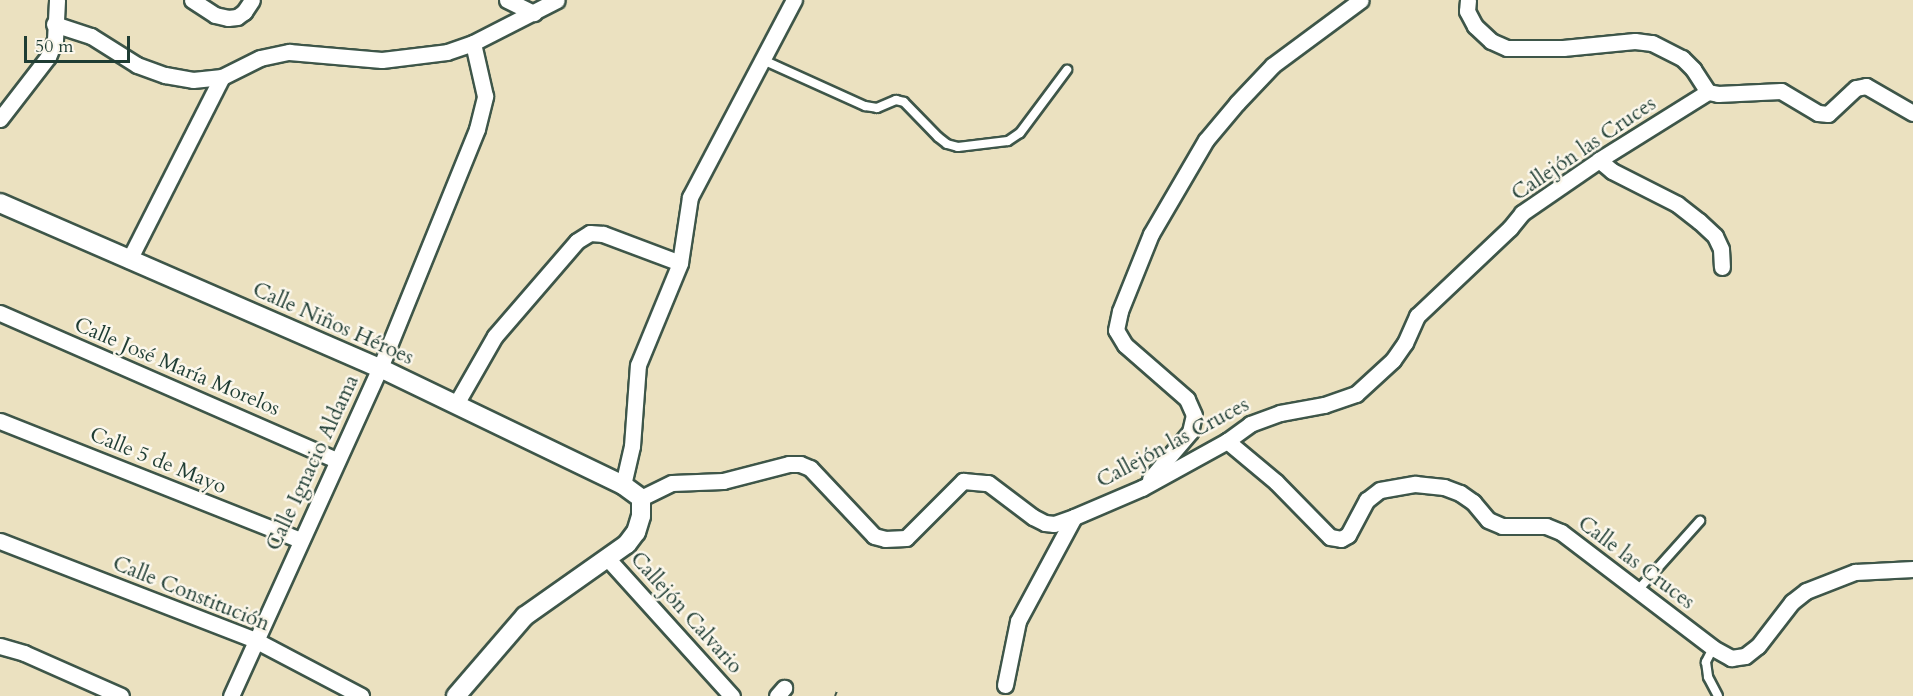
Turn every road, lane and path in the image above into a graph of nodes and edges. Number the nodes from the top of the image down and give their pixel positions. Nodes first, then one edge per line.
1 (57, 0) edge
2 (192, 0) edge
3 (252, 0) edge
4 (507, 0) edge
5 (557, 0) edge
6 (794, 0) edge
7 (1361, 0) edge
8 (1468, 0) edge
9 (534, 13) junction
10 (54, 24) junction
11 (474, 43) junction
12 (763, 60) junction
13 (1067, 70) dead end
14 (222, 77) junction
15 (1708, 92) junction
16 (1913, 113) edge
17 (0, 119) edge
18 (1599, 160) junction
19 (0, 203) edge
20 (129, 260) junction
21 (680, 263) junction
22 (1722, 267) dead end
23 (0, 313) edge
24 (380, 368) junction
25 (456, 404) junction
26 (0, 422) edge
27 (1227, 441) junction
28 (337, 460) junction
29 (623, 485) junction
30 (1142, 488) junction
31 (641, 498) junction
32 (1074, 517) junction
33 (1700, 521) dead end
34 (300, 540) junction
35 (0, 541) edge
36 (608, 559) junction
37 (1913, 569) edge
38 (1638, 590) junction
39 (255, 640) junction
40 (0, 646) edge
41 (1713, 648) junction
42 (1005, 685) dead end
43 (121, 696) edge
44 (231, 696) edge
45 (362, 696) edge
46 (456, 696) edge
47 (732, 696) edge
48 (1718, 696) edge

1 - 10 street
2 - 3 street
4 - 9 street
5 - 9 street
6 - 12 street
7 - 30 street
8 - 15 street
9 - 11 street
10 - 14 street
10 - 17 street
11 - 14 street
11 - 24 street, Calle Ignacio Aldama
12 - 13 lane
12 - 21 street
14 - 20 street
15 - 16 street
15 - 18 street, Callejón las Cruces
18 - 22 street
18 - 27 street, Callejón las Cruces
19 - 20 street, Calle Niños Héroes
20 - 24 street, Calle Niños Héroes
21 - 25 street
21 - 29 street
23 - 28 street, Calle José María Morelos
24 - 25 street, Calle Niños Héroes
24 - 28 street, Calle Ignacio Aldama
25 - 29 street, Calle Niños Héroes
26 - 34 street, Calle 5 de Mayo
27 - 30 street, Callejón las Cruces
27 - 38 street, Calle las Cruces
28 - 34 street, Calle Ignacio Aldama
29 - 31 street, Calle Niños Héroes
30 - 32 street, Callejón las Cruces
31 - 32 street, Callejón las Cruces
31 - 36 street
32 - 42 street
33 - 38 lane
34 - 39 street, Calle Ignacio Aldama
35 - 39 street, Calle Constitución
36 - 46 street
36 - 47 street, Callejón Calvario
37 - 41 street, Calle las Cruces
38 - 41 street, Calle las Cruces
39 - 44 street, Calle Ignacio Aldama
39 - 45 street, Calle Constitución
40 - 43 street
41 - 48 lane

